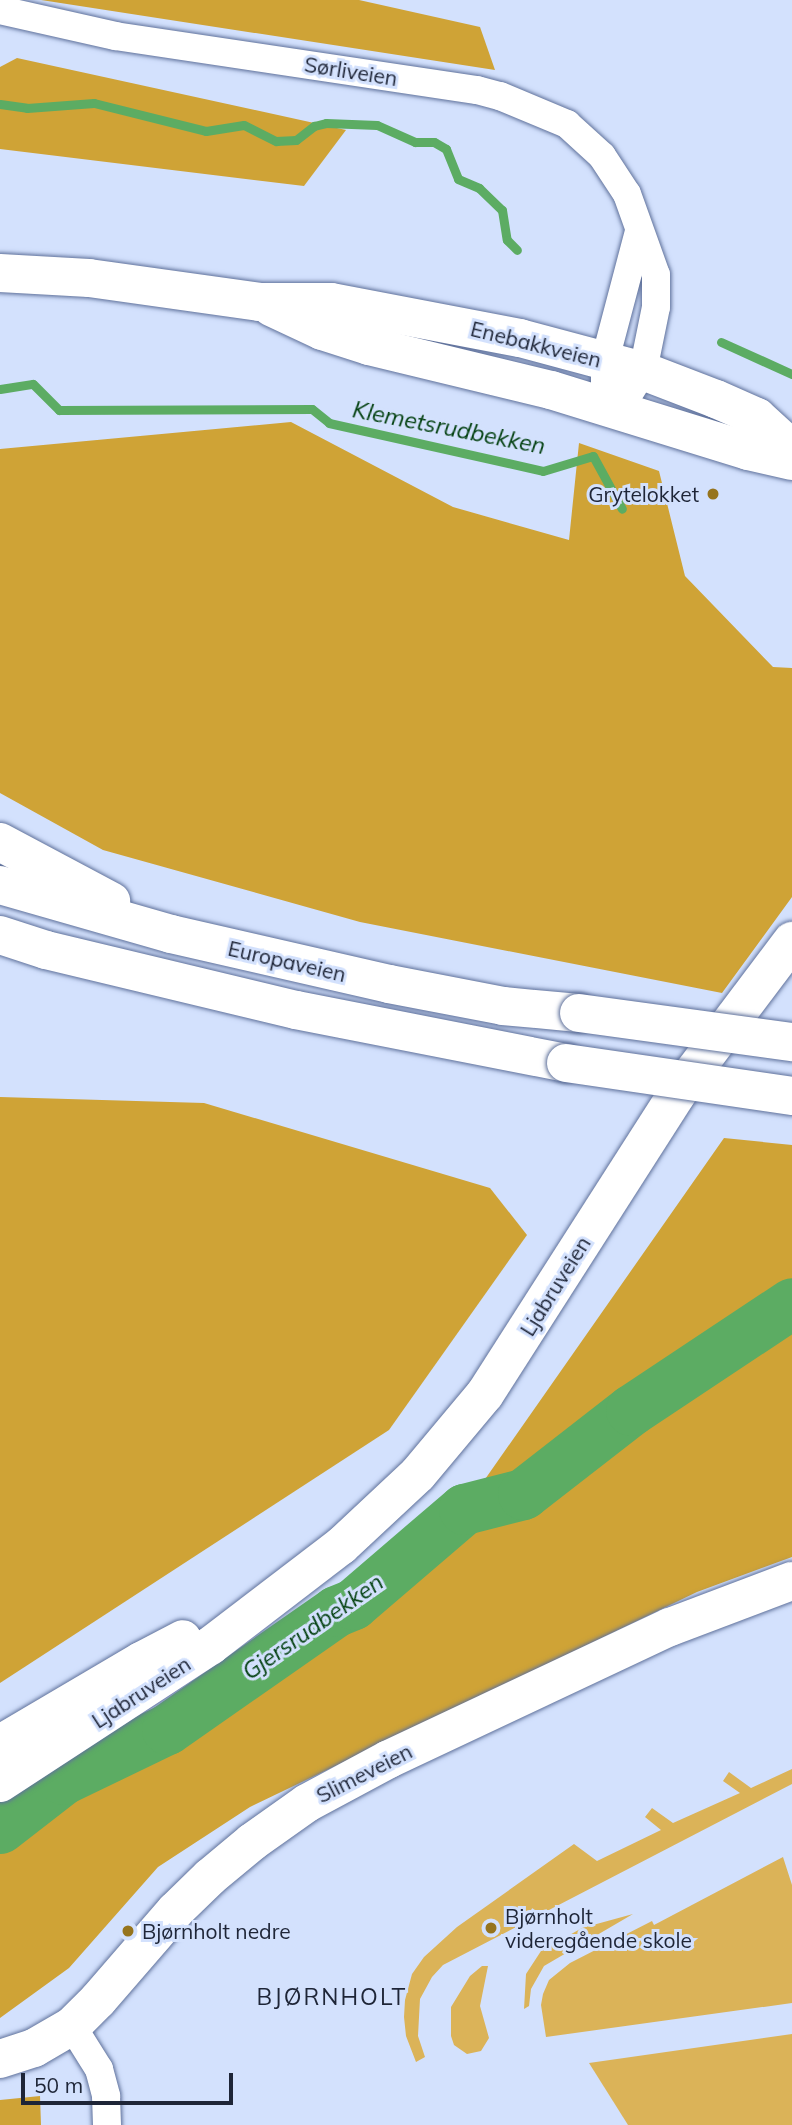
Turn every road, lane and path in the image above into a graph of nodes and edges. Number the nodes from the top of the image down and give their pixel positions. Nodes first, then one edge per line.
1 (0, 10) edge
2 (639, 231) junction
3 (0, 273) edge
4 (259, 302) junction
5 (605, 360) junction
6 (643, 371) junction
7 (612, 407) junction
8 (792, 449) edge
9 (792, 460) edge
10 (0, 842) edge
11 (0, 885) edge
12 (171, 934) junction
13 (0, 935) edge
14 (792, 941) edge
15 (792, 1042) edge
16 (792, 1096) edge
17 (792, 1581) edge
18 (276, 1593) junction
19 (0, 1744) edge
20 (0, 1783) edge
21 (72, 2026) junction
22 (0, 2059) edge
23 (107, 2125) edge

1 - 2 street, Sørliveien
2 - 5 street
2 - 6 street, Sørliveien
3 - 4 main road, Enebakkveien
4 - 5 main road, Enebakkveien
4 - 7 main road, Enebakkveien
5 - 6 main road, Enebakkveien
5 - 7 street
6 - 7 street, Sørliveien
6 - 8 main road, Enebakkveien
7 - 9 main road, Enebakkveien
10 - 12 main road
11 - 12 main road, Europaveien
12 - 15 main road, Europaveien, bridge
13 - 16 main road, bridge
14 - 18 main road, Ljabruveien
17 - 21 main road, Slimeveien
18 - 19 main road, Ljabruveien
18 - 20 main road, Ljabruveien
21 - 22 main road, Slimeveien
21 - 23 street

